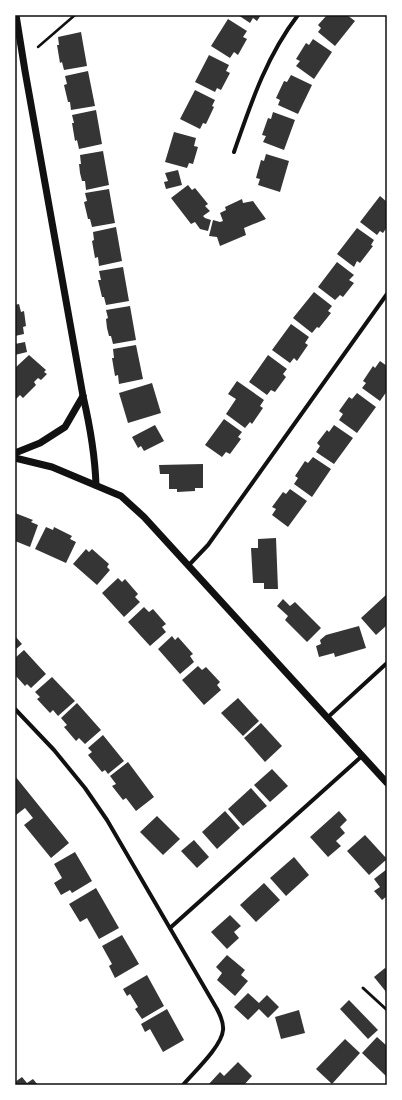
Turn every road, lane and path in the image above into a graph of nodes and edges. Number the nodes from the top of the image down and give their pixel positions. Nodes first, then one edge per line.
1 (16, 15) edge
2 (75, 15) edge
3 (298, 15) edge
4 (38, 47) dead end
5 (234, 152) dead end
6 (387, 294) edge
7 (83, 396) junction
8 (15, 453) edge
9 (15, 458) edge
10 (96, 485) junction
11 (188, 566) junction
12 (387, 663) edge
13 (15, 709) edge
14 (327, 718) junction
15 (362, 756) junction
16 (387, 782) edge
17 (170, 928) junction
18 (363, 988) dead end
19 (387, 1010) edge
20 (183, 1085) edge

1 - 7 street
2 - 4 path
3 - 5 street
6 - 11 street
7 - 8 street
7 - 10 street
9 - 10 street
10 - 11 street
11 - 14 street
12 - 14 street
13 - 17 street
14 - 15 street
15 - 16 street
15 - 17 street
17 - 20 street
18 - 19 lane

